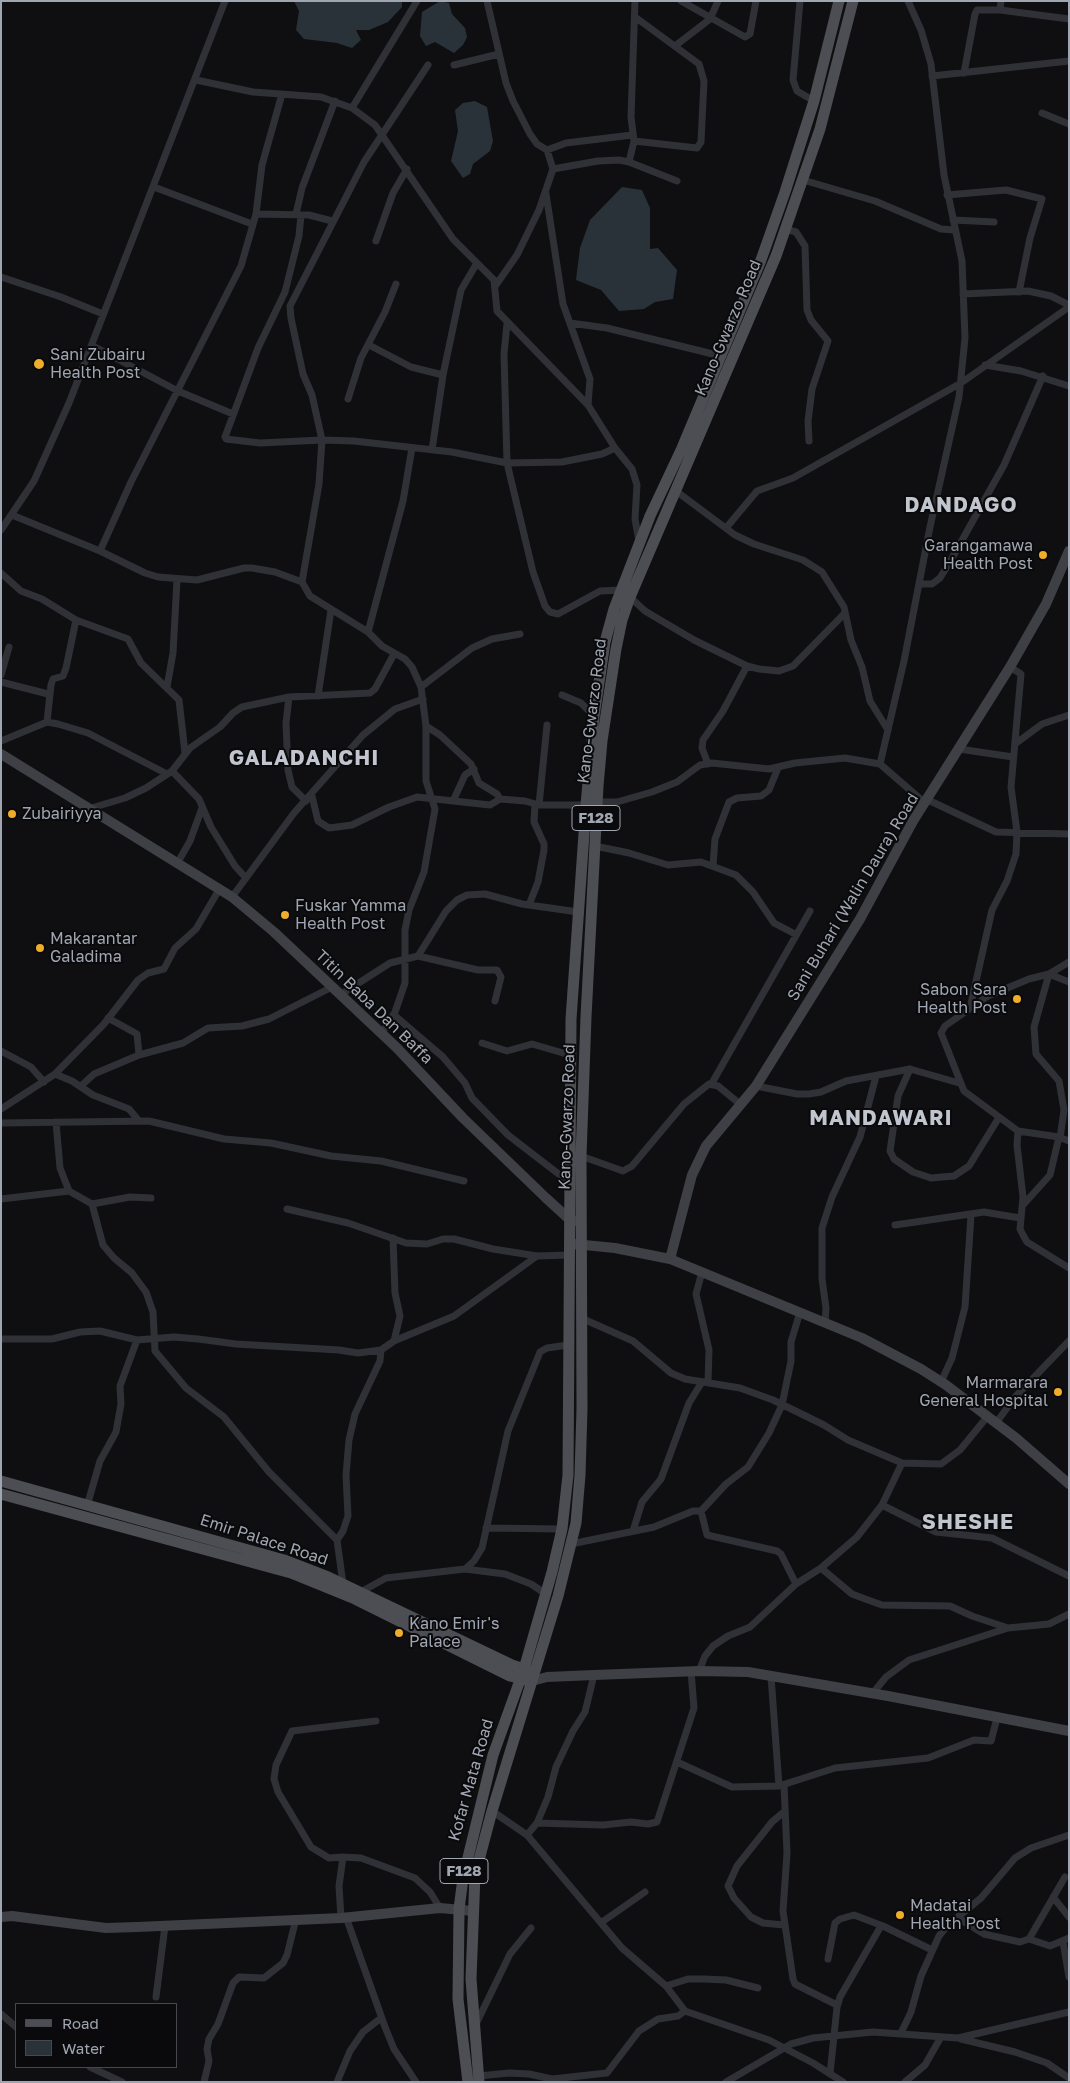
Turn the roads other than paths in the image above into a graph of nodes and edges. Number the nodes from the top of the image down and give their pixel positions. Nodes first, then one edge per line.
1 (225, 1) edge
2 (417, 1) edge
3 (487, 1) edge
4 (635, 1) edge
5 (680, 1) edge
6 (718, 1) edge
7 (756, 1) edge
8 (800, 1) edge
9 (839, 1) edge
10 (853, 1) edge
11 (908, 1) edge
12 (1001, 1) edge
13 (1000, 10) junction
14 (635, 17) junction
15 (1069, 18) edge
16 (710, 19) junction
17 (675, 46) junction
18 (499, 54) junction
19 (1069, 61) edge
20 (428, 65) dead end
21 (454, 65) dead end
22 (964, 73) junction
23 (932, 76) junction
24 (196, 80) junction
25 (282, 94) junction
26 (335, 101) junction
27 (814, 101) junction
28 (352, 108) junction
29 (1042, 113) dead end
30 (1069, 124) edge
31 (383, 133) junction
32 (633, 138) junction
33 (547, 150) junction
34 (629, 162) junction
35 (553, 169) junction
36 (407, 170) junction
37 (803, 180) junction
38 (677, 181) dead end
39 (154, 187) junction
40 (546, 194) junction
41 (948, 195) junction
42 (256, 214) junction
43 (299, 215) junction
44 (952, 220) junction
45 (332, 221) junction
46 (994, 222) dead end
47 (252, 224) junction
48 (785, 229) junction
49 (954, 230) junction
50 (376, 241) dead end
51 (477, 263) junction
52 (1, 278) edge
53 (396, 284) dead end
54 (496, 285) junction
55 (1019, 292) junction
56 (963, 294) junction
57 (281, 302) junction
58 (290, 306) junction
59 (1069, 306) edge
60 (104, 314) junction
61 (570, 323) junction
62 (508, 324) junction
63 (368, 345) junction
64 (93, 346) junction
65 (721, 356) junction
66 (985, 365) junction
67 (442, 375) junction
68 (1043, 376) junction
69 (960, 383) junction
70 (1069, 386) edge
71 (178, 391) junction
72 (348, 399) dead end
73 (588, 405) junction
74 (233, 414) junction
75 (322, 440) junction
76 (809, 440) dead end
77 (412, 448) junction
78 (615, 448) junction
79 (432, 450) junction
80 (507, 463) junction
81 (676, 491) junction
82 (12, 515) junction
83 (646, 527) junction
84 (726, 528) junction
85 (1, 530) edge
86 (658, 532) junction
87 (640, 547) junction
88 (100, 550) junction
89 (1069, 551) edge
90 (1, 573) edge
91 (177, 580) junction
92 (302, 582) junction
93 (919, 584) junction
94 (626, 594) junction
95 (331, 610) junction
96 (845, 613) junction
97 (76, 620) junction
98 (368, 632) junction
99 (520, 634) dead end
100 (10, 647) dead end
101 (394, 654) junction
102 (747, 666) junction
103 (1010, 667) junction
104 (1, 675) edge
105 (1, 682) edge
106 (167, 687) junction
107 (421, 687) junction
108 (48, 694) junction
109 (562, 695) dead end
110 (318, 696) junction
111 (289, 697) junction
112 (423, 699) junction
113 (1069, 715) edge
114 (594, 716) junction
115 (47, 722) junction
116 (547, 725) dead end
117 (426, 726) junction
118 (888, 730) junction
119 (1, 741) edge
120 (1014, 744) junction
121 (959, 749) junction
122 (1, 754) edge
123 (184, 754) junction
124 (1013, 757) junction
125 (708, 764) junction
126 (880, 764) junction
127 (474, 768) junction
128 (778, 768) junction
129 (169, 772) junction
130 (312, 796) junction
131 (432, 799) junction
132 (500, 799) junction
133 (306, 801) junction
134 (453, 801) junction
135 (597, 802) junction
136 (926, 802) junction
137 (538, 804) junction
138 (586, 805) junction
139 (202, 808) junction
140 (87, 809) junction
141 (1018, 832) junction
142 (1069, 834) edge
143 (595, 846) junction
144 (178, 862) junction
145 (712, 866) junction
146 (245, 877) junction
147 (220, 888) junction
148 (232, 897) junction
149 (529, 905) junction
150 (810, 911) dead end
151 (578, 912) junction
152 (795, 934) junction
153 (418, 956) junction
154 (405, 959) junction
155 (1069, 962) edge
156 (1049, 974) junction
157 (1069, 982) edge
158 (573, 989) junction
159 (588, 989) junction
160 (336, 991) junction
161 (495, 1001) dead end
162 (970, 1008) junction
163 (394, 1015) junction
164 (108, 1018) junction
165 (382, 1034) junction
166 (482, 1043) dead end
167 (1, 1051) edge
168 (139, 1055) junction
169 (570, 1055) junction
170 (910, 1069) junction
171 (55, 1074) junction
172 (876, 1076) junction
173 (44, 1082) junction
174 (712, 1083) junction
175 (959, 1083) junction
176 (81, 1086) junction
177 (756, 1086) junction
178 (740, 1104) junction
179 (1, 1109) edge
180 (998, 1119) junction
181 (139, 1120) junction
182 (56, 1122) junction
183 (1, 1123) edge
184 (1018, 1131) junction
185 (1060, 1137) junction
186 (1069, 1141) edge
187 (581, 1156) junction
188 (464, 1181) dead end
189 (569, 1182) junction
190 (69, 1191) junction
191 (151, 1198) dead end
192 (1, 1199) edge
193 (92, 1204) junction
194 (1022, 1205) junction
195 (287, 1209) dead end
196 (971, 1215) junction
197 (1020, 1218) junction
198 (569, 1219) junction
199 (581, 1222) junction
200 (895, 1225) dead end
201 (393, 1238) junction
202 (580, 1245) junction
203 (569, 1249) junction
204 (537, 1256) junction
205 (670, 1259) junction
206 (1069, 1268) edge
207 (702, 1272) junction
208 (800, 1312) junction
209 (580, 1318) junction
210 (826, 1323) junction
211 (156, 1338) junction
212 (1, 1339) edge
213 (137, 1340) junction
214 (394, 1341) junction
215 (1069, 1341) edge
216 (568, 1345) junction
217 (381, 1350) junction
218 (942, 1382) junction
219 (705, 1383) junction
220 (782, 1405) junction
221 (992, 1420) junction
222 (902, 1464) junction
223 (1, 1481) edge
224 (1069, 1484) edge
225 (1, 1494) edge
226 (882, 1505) junction
227 (87, 1506) junction
228 (701, 1511) junction
229 (486, 1528) junction
230 (562, 1529) junction
231 (633, 1531) junction
232 (337, 1540) junction
233 (571, 1544) junction
234 (821, 1568) junction
235 (465, 1569) junction
236 (1069, 1576) edge
237 (343, 1584) junction
238 (796, 1584) junction
239 (546, 1594) junction
240 (357, 1595) junction
241 (1069, 1614) edge
242 (1008, 1628) junction
243 (695, 1671) junction
244 (527, 1675) junction
245 (594, 1675) junction
246 (771, 1676) junction
247 (872, 1694) junction
248 (997, 1718) junction
249 (376, 1721) dead end
250 (1069, 1731) edge
251 (677, 1762) junction
252 (782, 1786) junction
253 (492, 1811) junction
254 (785, 1811) junction
255 (537, 1823) junction
256 (527, 1835) junction
257 (1069, 1835) edge
258 (342, 1857) junction
259 (1065, 1877) dead end
260 (645, 1892) dead end
261 (1054, 1897) junction
262 (440, 1908) junction
263 (1, 1909) edge
264 (459, 1909) junction
265 (473, 1911) junction
266 (6, 1916) edge
267 (344, 1917) junction
268 (1069, 1917) edge
269 (958, 1918) junction
270 (296, 1919) junction
271 (602, 1922) junction
272 (784, 1925) junction
273 (165, 1926) junction
274 (881, 1926) junction
275 (531, 1928) dead end
276 (1029, 1939) junction
277 (1066, 1940) edge
278 (932, 1950) junction
279 (828, 1959) dead end
280 (1069, 1977) edge
281 (666, 1986) junction
282 (758, 1988) dead end
283 (156, 1997) dead end
284 (837, 2005) junction
285 (685, 2011) junction
286 (1069, 2012) edge
287 (1, 2014) edge
288 (381, 2018) junction
289 (15, 2026) edge
290 (475, 2027) junction
291 (901, 2033) junction
292 (835, 2036) junction
293 (941, 2037) junction
294 (958, 2038) junction
295 (785, 2049) junction
296 (92, 2068) edge
297 (830, 2074) junction
298 (1069, 2078) edge
299 (471, 2080) edge
300 (122, 2082) edge
301 (204, 2082) edge
302 (337, 2082) edge
303 (416, 2082) edge
304 (726, 2082) edge
305 (843, 2082) edge
306 (905, 2082) edge

1 - 24 street
2 - 28 street
3 - 18 street
4 - 14 street
5 - 16 street
6 - 16 street
7 - 16 street
8 - 27 street
9 - 27 main road, Kano-Gwarzo Road / F128
10 - 37 main road, Kano-Gwarzo Road / F128
11 - 23 street
12 - 13 street
13 - 15 street
13 - 22 street
14 - 17 street
14 - 32 street
16 - 17 street
17 - 32 street
18 - 21 street
18 - 33 street
19 - 22 street
20 - 31 street
22 - 23 street
23 - 41 street
24 - 25 street
24 - 39 street
25 - 26 street
25 - 42 street
26 - 28 street
26 - 43 street
27 - 65 main road, Kano-Gwarzo Road / F128
28 - 31 street
29 - 30 street
31 - 36 street
31 - 45 street
32 - 33 street
32 - 34 street
33 - 35 street
34 - 35 street
34 - 38 street
35 - 40 street
36 - 50 street
36 - 51 street
37 - 48 main road, Kano-Gwarzo Road / F128
37 - 49 street
39 - 47 street
39 - 60 street
40 - 54 street
40 - 61 street
41 - 44 street
41 - 55 street
42 - 43 street
42 - 47 street
43 - 45 street
43 - 57 street
44 - 46 street
44 - 49 street
45 - 58 street
47 - 71 street
48 - 76 street
48 - 81 main road, Kano-Gwarzo Road / F128
49 - 56 street
51 - 54 street
51 - 67 street
52 - 60 street
53 - 63 street
54 - 62 street
55 - 56 street
55 - 59 street
56 - 69 street
57 - 58 street
57 - 74 street
58 - 75 street
59 - 66 street
60 - 64 street
61 - 65 street
61 - 73 street
62 - 73 street
62 - 80 street
63 - 67 street
63 - 72 street
64 - 71 street
64 - 82 street
65 - 83 main road, Kano-Gwarzo Road / F128
66 - 68 street
66 - 69 street
67 - 79 street
68 - 70 street
68 - 93 street
69 - 84 street
69 - 93 street
71 - 74 street
71 - 88 street
73 - 78 street
74 - 75 street
75 - 77 street
75 - 92 street
77 - 79 street
77 - 98 street
78 - 80 street
78 - 87 street
79 - 80 street
80 - 94 street
81 - 84 street
81 - 86 main road, Kano-Gwarzo Road / F128
82 - 85 street
82 - 88 street
83 - 86 main road
83 - 87 main road, Kano-Gwarzo Road / F128
84 - 96 street
86 - 94 main road, Kano-Gwarzo Road / F128
87 - 94 main road, Kano-Gwarzo Road / F128
88 - 91 street
89 - 103 street, Sani Buhari (Walin Daura) Road
90 - 97 street
91 - 92 street
91 - 106 street
92 - 95 street
93 - 118 street
94 - 102 street
94 - 114 main road, Kano-Gwarzo Road / F128
94 - 135 main road, Kano-Gwarzo Road / F128
95 - 98 street
95 - 110 street
96 - 102 street
96 - 118 street
97 - 106 street
97 - 108 street
98 - 101 street
99 - 107 street
100 - 104 street
101 - 107 street
101 - 110 street
102 - 125 street
103 - 120 street
103 - 121 street, Sani Buhari (Walin Daura) Road
105 - 108 street
106 - 123 street
107 - 112 street
108 - 115 street
109 - 114 street
110 - 111 street
111 - 123 street
111 - 133 street
112 - 117 street
112 - 130 street
113 - 120 street
114 - 138 main road, Kano-Gwarzo Road / F128
115 - 119 street
115 - 129 street
116 - 137 street
117 - 127 street
117 - 131 street
118 - 126 street
120 - 124 street
121 - 124 street
121 - 136 street, Sani Buhari (Walin Daura) Road
122 - 140 street, Titin Baba Dan Baffa
123 - 129 street
124 - 141 street
125 - 128 street
125 - 135 street
126 - 128 street
126 - 136 street
127 - 132 street
127 - 134 street
128 - 145 street
129 - 139 street
129 - 140 street
130 - 131 street
130 - 133 street
131 - 134 street
131 - 154 street
132 - 134 street
132 - 137 street
133 - 146 street
135 - 143 main road, Kano-Gwarzo Road / F128
136 - 141 street
136 - 177 street, Sani Buhari (Walin Daura) Road
137 - 138 street
137 - 149 street
138 - 151 main road, Kano-Gwarzo Road / F128
139 - 144 street
139 - 146 street
140 - 144 street, Titin Baba Dan Baffa
141 - 142 street
141 - 162 street
143 - 145 street
143 - 159 main road, Kano-Gwarzo Road / F128
144 - 147 street, Titin Baba Dan Baffa
145 - 152 street
146 - 148 street
147 - 148 street, Titin Baba Dan Baffa
147 - 164 street
148 - 160 street, Titin Baba Dan Baffa
149 - 151 street
149 - 153 street
150 - 152 street
151 - 158 main road, Kano-Gwarzo Road / F128
152 - 174 street
153 - 154 street
153 - 161 street
154 - 160 street
154 - 163 street
155 - 156 street
156 - 157 street
156 - 162 street
156 - 185 street
158 - 159 main road
158 - 169 main road, Kano-Gwarzo Road / F128
159 - 187 main road, Kano-Gwarzo Road / F128
160 - 165 street, Titin Baba Dan Baffa
160 - 168 street
162 - 175 street
163 - 165 street
163 - 189 street
164 - 168 street
164 - 171 street
165 - 198 street, Titin Baba Dan Baffa
166 - 169 street
167 - 173 street
168 - 176 street
169 - 189 main road, Kano-Gwarzo Road / F128
170 - 172 street
170 - 175 street
170 - 180 street
171 - 173 street
171 - 176 street
172 - 177 street
172 - 210 street
173 - 179 street
174 - 178 street
174 - 187 street
175 - 180 street
176 - 181 street
177 - 178 street, Sani Buhari (Walin Daura) Road
178 - 205 street, Sani Buhari (Walin Daura) Road
180 - 184 street
181 - 182 street
181 - 188 street
182 - 183 street
182 - 190 street
184 - 185 street
184 - 194 street
185 - 186 street
185 - 194 street
187 - 199 main road, Kano-Gwarzo Road / F128
189 - 198 main road, Kano-Gwarzo Road / F128
190 - 192 street
190 - 193 street
191 - 193 street
193 - 211 street
194 - 197 street
195 - 201 street
196 - 197 street
196 - 200 street
196 - 218 street
197 - 206 street
198 - 199 street, Titin Baba Dan Baffa
198 - 203 main road, Kano-Gwarzo Road / F128
199 - 202 main road, Kano-Gwarzo Road / F128
201 - 204 street
201 - 214 street
202 - 203 street
202 - 205 street
202 - 209 main road, Kano-Gwarzo Road / F128
203 - 204 street
203 - 216 main road, Kano-Gwarzo Road / F128
204 - 214 street
205 - 207 street
207 - 208 street
207 - 219 street
208 - 210 street
208 - 220 street
209 - 219 street
209 - 233 main road, Kano-Gwarzo Road / F128
210 - 218 street
211 - 213 street
211 - 217 street
211 - 232 street
212 - 213 street
213 - 227 street
214 - 217 street
215 - 221 street
216 - 229 street
216 - 230 main road, Kano-Gwarzo Road / F128
217 - 232 street
218 - 221 street
219 - 220 street
219 - 231 street
220 - 222 street
220 - 228 street
221 - 222 street
221 - 224 street
222 - 226 street
223 - 227 main road, Emir Palace Road
225 - 240 main road, Emir Palace Road
226 - 234 street
226 - 236 street
227 - 237 main road, Emir Palace Road
228 - 231 street
228 - 238 street
229 - 230 street
229 - 235 street
230 - 239 main road, Kano-Gwarzo Road / F128
231 - 233 street
232 - 237 street
233 - 244 main road, Kano-Gwarzo Road / F128
234 - 238 street
234 - 242 street
235 - 239 street
235 - 240 street
237 - 240 main road, Emir Palace Road
238 - 243 street
239 - 244 main road, Kano-Gwarzo Road / F128
240 - 244 main road, Emir Palace Road
241 - 242 street
242 - 247 street
243 - 245 street
243 - 246 street
243 - 251 street
244 - 245 street
244 - 253 main road, Kofar Mata Road / F128
244 - 264 main road, Kofar Mata Road / F128
245 - 255 street
246 - 247 street
246 - 252 street
247 - 248 street
248 - 250 street
248 - 252 street
249 - 258 street
251 - 252 street
251 - 255 street
252 - 254 street
253 - 256 street
253 - 265 main road, Kofar Mata Road / F128
254 - 272 street
254 - 272 street
255 - 256 street
256 - 271 street
257 - 269 street
258 - 262 street
258 - 267 street
259 - 261 street
260 - 271 street
261 - 268 street
261 - 276 street
262 - 264 street
262 - 267 street
263 - 266 street
264 - 265 street
264 - 299 main road, Kofar Mata Road / F128
265 - 290 main road, Kofar Mata Road / F128
266 - 273 street
267 - 270 street
267 - 288 street
269 - 276 street
269 - 278 street
270 - 273 street
270 - 301 street
271 - 281 street
272 - 284 street
273 - 283 street
274 - 278 street
274 - 279 street
274 - 284 street
275 - 290 street
276 - 277 street
277 - 280 street
278 - 291 street
281 - 282 street
281 - 285 street
284 - 292 street
285 - 295 street
285 - 299 street
286 - 294 street
287 - 289 street
288 - 302 street
288 - 303 street
290 - 299 main road, Kofar Mata Road / F128
291 - 292 street
291 - 293 street
292 - 295 street
292 - 297 street
293 - 294 street
293 - 306 street
294 - 298 street
295 - 297 street
295 - 304 street
296 - 300 street
297 - 305 street

